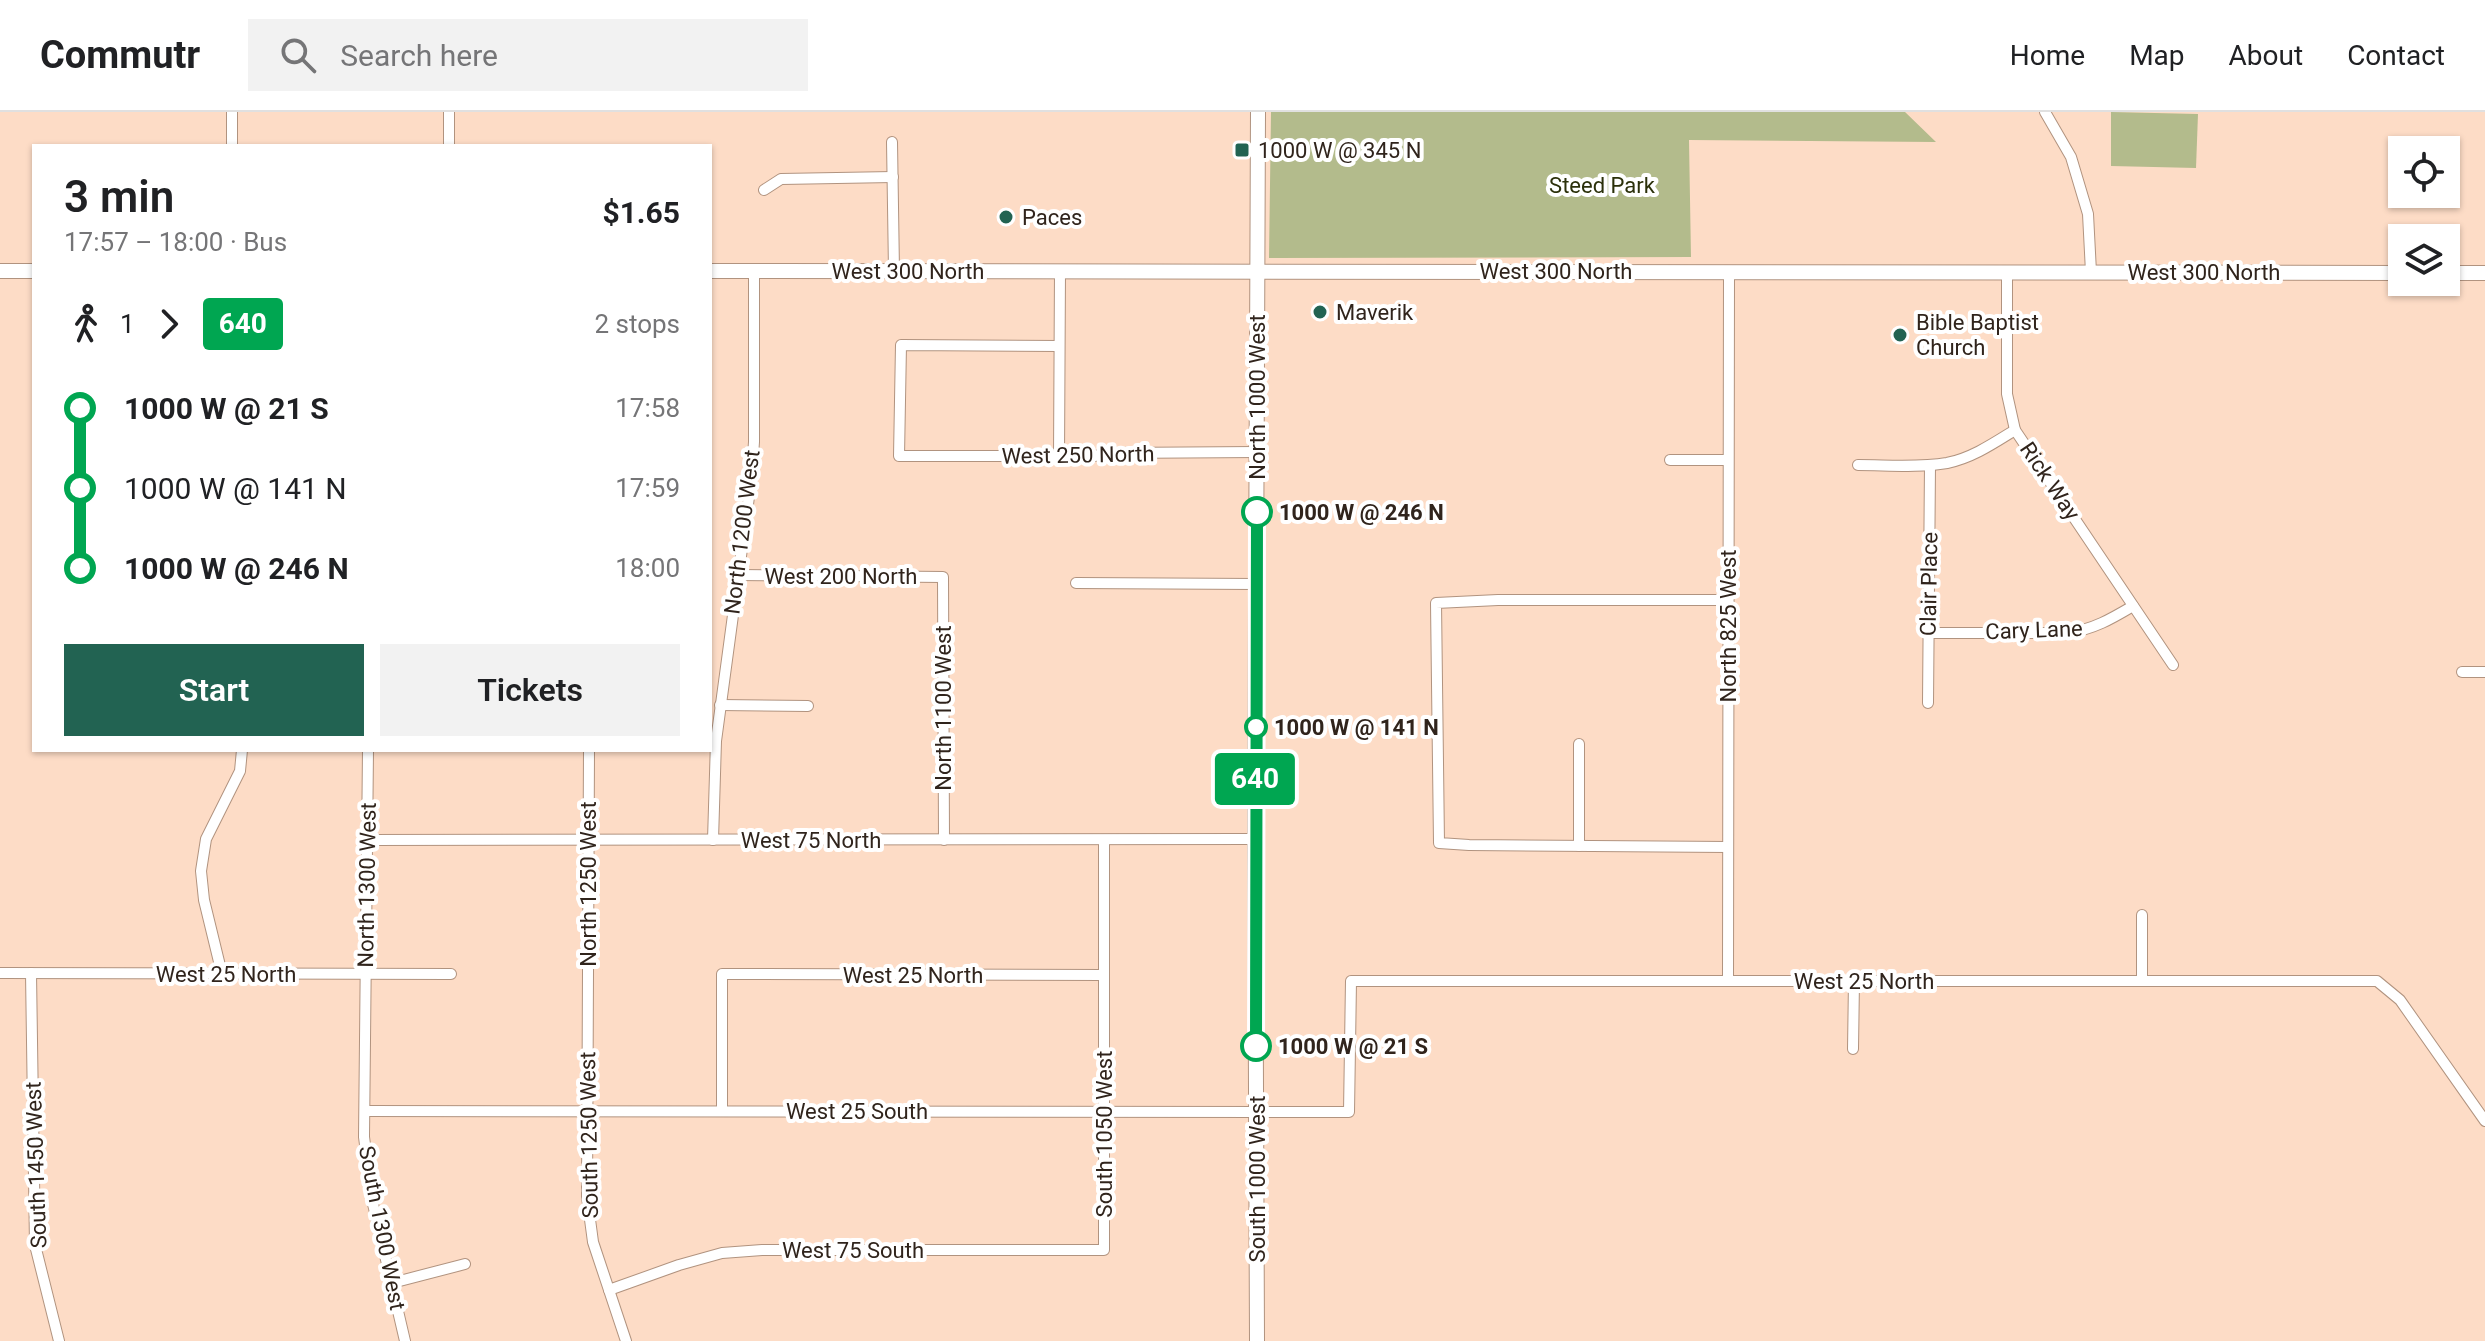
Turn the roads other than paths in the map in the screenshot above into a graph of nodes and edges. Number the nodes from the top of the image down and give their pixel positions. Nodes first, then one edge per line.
1 (232, 112) edge
2 (449, 112) edge
3 (1258, 112) edge
4 (2045, 112) edge
5 (892, 142) dead end
6 (232, 144) edge
7 (449, 144) edge
8 (893, 177) junction
9 (764, 190) dead end
10 (0, 271) edge
11 (32, 271) edge
12 (712, 271) edge
13 (754, 271) junction
14 (894, 271) junction
15 (1060, 271) junction
16 (1729, 271) junction
17 (1258, 272) junction
18 (2007, 272) junction
19 (2091, 272) junction
20 (2388, 273) edge
21 (2460, 273) edge
22 (2485, 273) edge
23 (1059, 346) junction
24 (2015, 430) junction
25 (1257, 452) junction
26 (1059, 456) junction
27 (1670, 460) dead end
28 (1728, 460) junction
29 (1858, 465) dead end
30 (1930, 465) junction
31 (738, 575) junction
32 (943, 577) joint
33 (1076, 583) dead end
34 (1256, 584) junction
35 (1728, 600) junction
36 (2133, 606) junction
37 (1928, 633) junction
38 (2173, 665) dead end
39 (2462, 672) dead end
40 (2485, 672) edge
41 (1928, 703) dead end
42 (720, 705) junction
43 (808, 706) dead end
44 (1579, 744) dead end
45 (242, 752) edge
46 (368, 752) edge
47 (589, 752) edge
48 (1255, 839) junction
49 (367, 840) junction
50 (588, 840) junction
51 (713, 840) junction
52 (944, 840) junction
53 (1104, 840) junction
54 (1579, 846) junction
55 (1728, 847) junction
56 (2142, 915) dead end
57 (1256, 969) joint
58 (0, 973) edge
59 (31, 973) junction
60 (222, 974) junction
61 (366, 974) junction
62 (451, 974) dead end
63 (1104, 975) junction
64 (1728, 981) junction
65 (1854, 981) junction
66 (2142, 981) junction
67 (365, 1019) joint
68 (588, 1019) joint
69 (1853, 1049) dead end
70 (1256, 1110) junction
71 (365, 1111) junction
72 (587, 1111) junction
73 (722, 1111) junction
74 (1104, 1111) junction
75 (1349, 1112) joint
76 (2485, 1121) edge
77 (1104, 1250) joint
78 (465, 1264) dead end
79 (392, 1283) junction
80 (609, 1290) junction
81 (59, 1341) edge
82 (405, 1341) edge
83 (626, 1341) edge
84 (1257, 1341) edge

1 - 6 street
2 - 7 street
3 - 17 main road, North 1000 West
4 - 19 street
5 - 8 street
8 - 9 street
8 - 14 street
10 - 11 main road
12 - 13 main road, West 300 North
13 - 14 main road, West 300 North
13 - 31 street, North 1200 West
14 - 15 main road, West 300 North
15 - 17 main road, West 300 North
15 - 23 street
16 - 17 main road, West 300 North
16 - 18 main road, West 300 North
16 - 28 street, North 825 West
17 - 25 main road, North 1000 West
18 - 19 main road, West 300 North
18 - 24 street, Rick Way
19 - 20 main road, West 300 North
21 - 22 main road
23 - 26 street
23 - 26 street, West 250 North
24 - 30 street
24 - 36 street, Rick Way
25 - 26 street, West 250 North
25 - 34 main road, North 1000 West
27 - 28 street
28 - 35 street, North 825 West
29 - 30 street
30 - 37 street, Clair Place
31 - 32 street, West 200 North
31 - 42 street, North 1200 West
32 - 52 street, North 1100 West
33 - 34 street
34 - 48 main road, North 1000 West
35 - 54 street
35 - 55 street, North 825 West
36 - 37 street, Cary Lane
36 - 38 street, Rick Way
37 - 41 street, Clair Place
39 - 40 street
42 - 43 street
42 - 51 street, North 1200 West
44 - 54 street
45 - 60 street
46 - 49 street, North 1300 West
47 - 50 street, North 1250 West
48 - 53 street, West 75 North
48 - 57 main road, North 1000 West
49 - 50 street, West 75 North
49 - 61 street, North 1300 West
50 - 51 street, West 75 North
50 - 68 street, North 1250 West
51 - 52 street, West 75 North
52 - 53 street, West 75 North
53 - 63 street, South 1050 West
54 - 55 street
55 - 64 street, North 825 West
56 - 66 street
57 - 70 main road, South 1000 West
58 - 59 street, West 25 North
59 - 60 street, West 25 North
59 - 81 street, South 1450 West
60 - 61 street, West 25 North
61 - 62 street, West 25 North
61 - 67 street, North 1300 West
63 - 73 street, West 25 North
63 - 74 street, South 1050 West
64 - 65 street, West 25 North
64 - 75 street, West 25 North
65 - 66 street, West 25 North
65 - 69 street
66 - 76 street, West 25 North
67 - 71 street, South 1300 West
68 - 72 street, South 1250 West
70 - 74 street, West 25 South
70 - 75 street, West 25 South
70 - 84 main road, South 1000 West
71 - 72 street, West 25 South
71 - 79 street, South 1300 West
72 - 73 street, West 25 South
72 - 80 street, South 1250 West
73 - 74 street, West 25 South
74 - 77 street, South 1050 West
77 - 80 street, West 75 South
78 - 79 street
79 - 82 street, South 1300 West
80 - 83 street, South 1250 West

